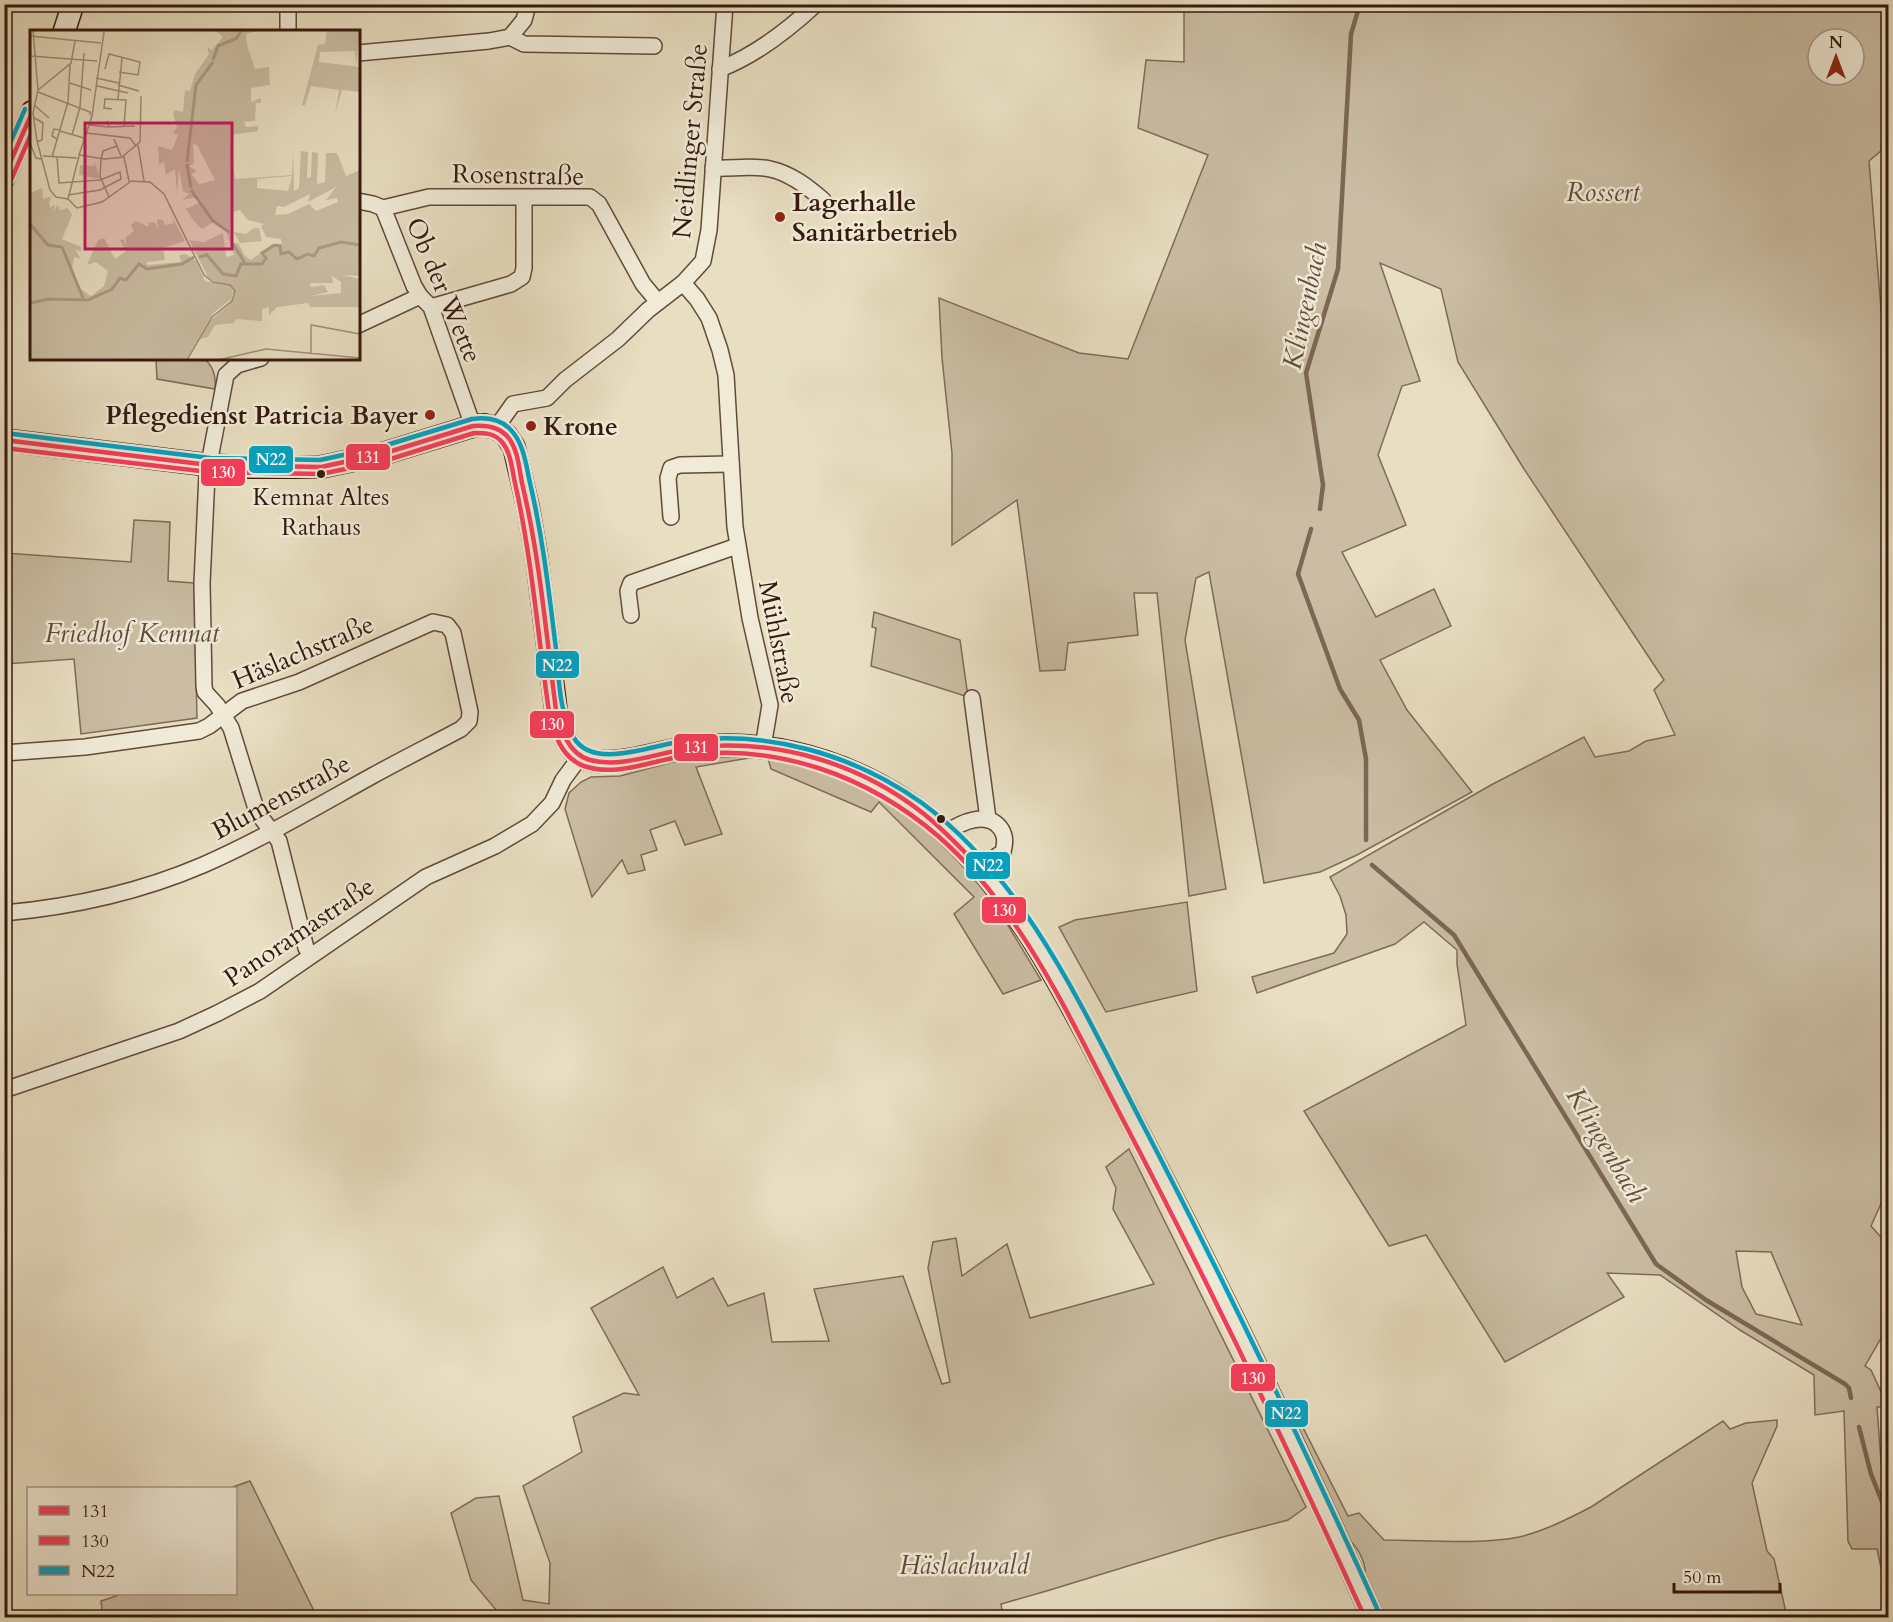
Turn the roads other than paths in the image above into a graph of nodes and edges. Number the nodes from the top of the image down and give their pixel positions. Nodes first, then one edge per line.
1 (73, 4) edge
2 (288, 4) edge
3 (528, 4) edge
4 (725, 4) edge
5 (816, 4) edge
6 (70, 30) edge
7 (288, 30) edge
8 (510, 36) junction
9 (654, 46) dead end
10 (360, 52) edge
11 (720, 69) junction
12 (30, 121) edge
13 (26, 140) edge
14 (713, 168) junction
15 (4, 177) edge
16 (524, 198) junction
17 (823, 200) dead end
18 (360, 201) edge
19 (383, 208) junction
20 (683, 283) junction
21 (420, 296) junction
22 (658, 302) junction
23 (431, 307) junction
24 (360, 324) edge
25 (254, 360) edge
26 (473, 426) junction
27 (496, 428) junction
28 (4, 440) edge
29 (731, 464) junction
30 (209, 465) junction
31 (671, 517) dead end
32 (737, 546) junction
33 (631, 615) dead end
34 (445, 624) joint
35 (972, 698) dead end
36 (224, 715) junction
37 (763, 747) junction
38 (4, 753) edge
39 (580, 757) junction
40 (988, 819) junction
41 (272, 832) junction
42 (946, 833) junction
43 (980, 868) junction
44 (4, 913) edge
45 (311, 955) junction
46 (4, 1090) edge
47 (1373, 1617) edge

1 - 6 main road
2 - 7 street
3 - 8 street
4 - 11 street, Neidlinger Straße
5 - 11 street
8 - 9 street
8 - 10 street
11 - 14 street, Neidlinger Straße
12 - 13 main road
13 - 15 main road
14 - 17 street
14 - 20 street, Neidlinger Straße
16 - 19 street, Rosenstraße
16 - 22 street, Rosenstraße
16 - 23 street
18 - 19 street, Rosenstraße
19 - 21 street, Ob der Wette
20 - 22 street, Neidlinger Straße
20 - 29 street, Mühlstraße
21 - 23 street, Ob der Wette
21 - 24 street
22 - 27 street, Neidlinger Straße
23 - 26 street, Ob der Wette
25 - 30 street
26 - 27 main road
26 - 30 main road
27 - 39 main road
28 - 30 main road
29 - 31 street
29 - 32 street, Mühlstraße
30 - 36 street
32 - 33 street
32 - 37 street, Mühlstraße
34 - 36 street, Häslachstraße
34 - 41 street, Blumenstraße
35 - 40 street
36 - 38 street, Häslachstraße
36 - 41 street
37 - 39 main road
37 - 42 main road
39 - 45 street, Panoramastraße
40 - 42 street
40 - 43 street
41 - 44 street, Blumenstraße
41 - 45 street
42 - 43 main road
43 - 47 main road
45 - 46 street, Panoramastraße

